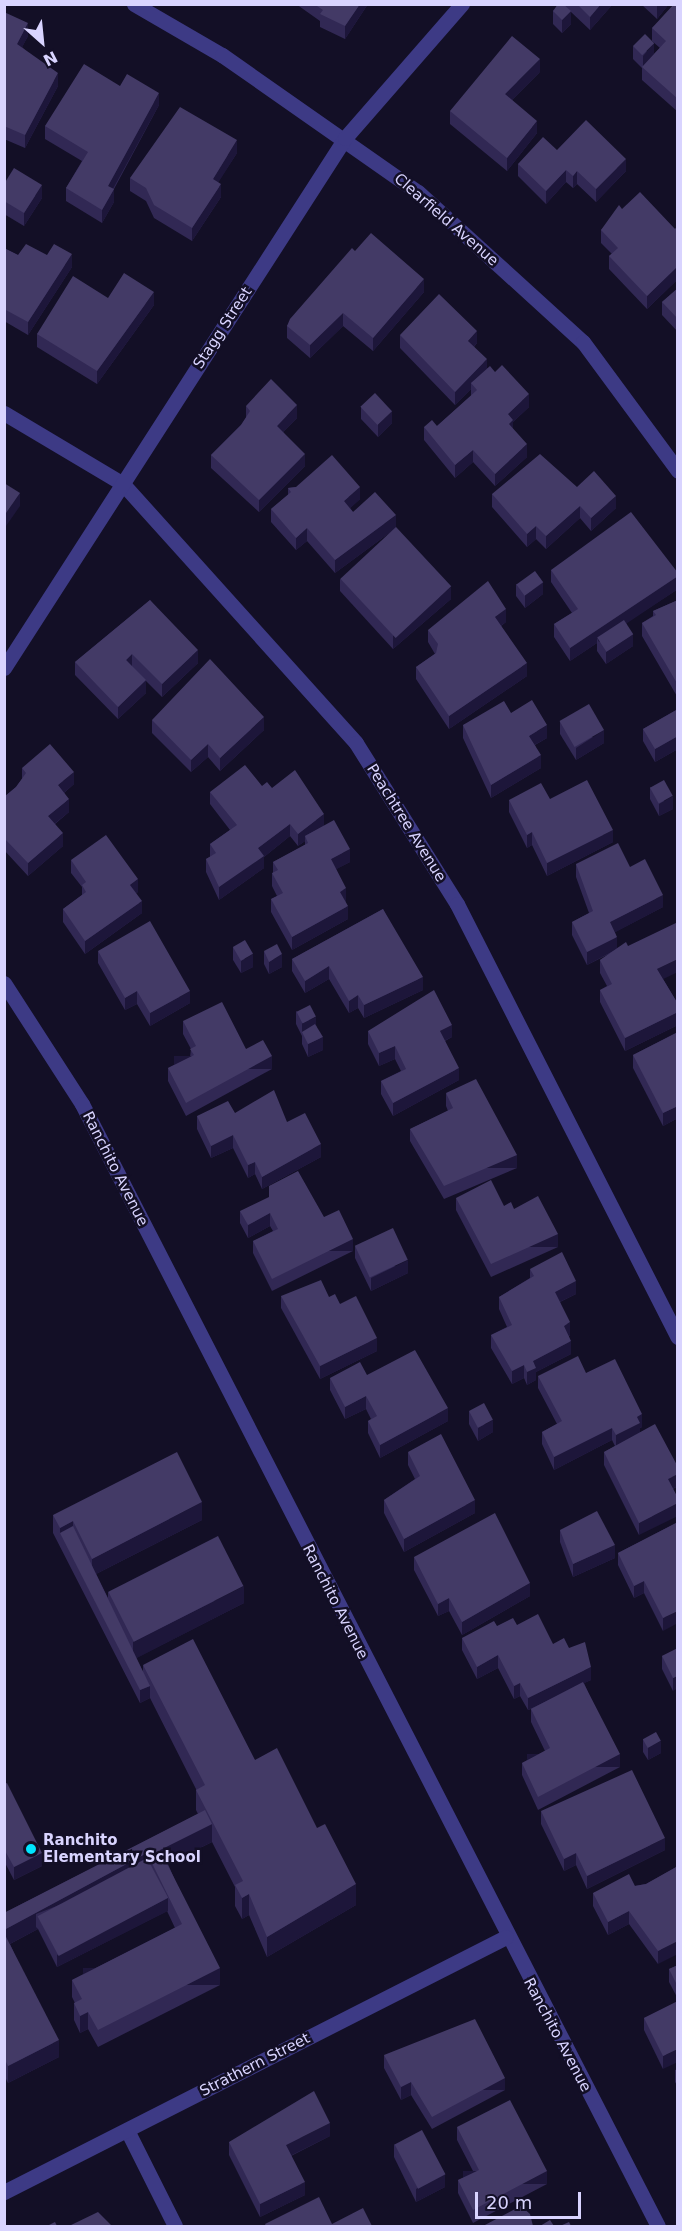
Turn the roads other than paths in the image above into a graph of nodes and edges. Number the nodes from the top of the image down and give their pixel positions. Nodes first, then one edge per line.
1 (134, 4) edge
2 (462, 4) edge
3 (345, 138) junction
4 (4, 413) edge
5 (678, 471) edge
6 (123, 484) junction
7 (4, 668) edge
8 (4, 983) edge
9 (678, 1337) edge
10 (506, 1937) junction
11 (127, 2130) junction
12 (4, 2192) edge
13 (175, 2226) edge
14 (658, 2226) edge

1 - 3 street, Clearfield Avenue
2 - 3 street, Stagg Street
3 - 5 street, Clearfield Avenue
3 - 6 street, Stagg Street
4 - 6 street, Peachtree Avenue
6 - 7 street, Stagg Street
6 - 9 street, Peachtree Avenue
8 - 10 street, Ranchito Avenue
10 - 11 street, Strathern Street
10 - 14 street, Ranchito Avenue
11 - 12 street, Strathern Street
11 - 13 street

